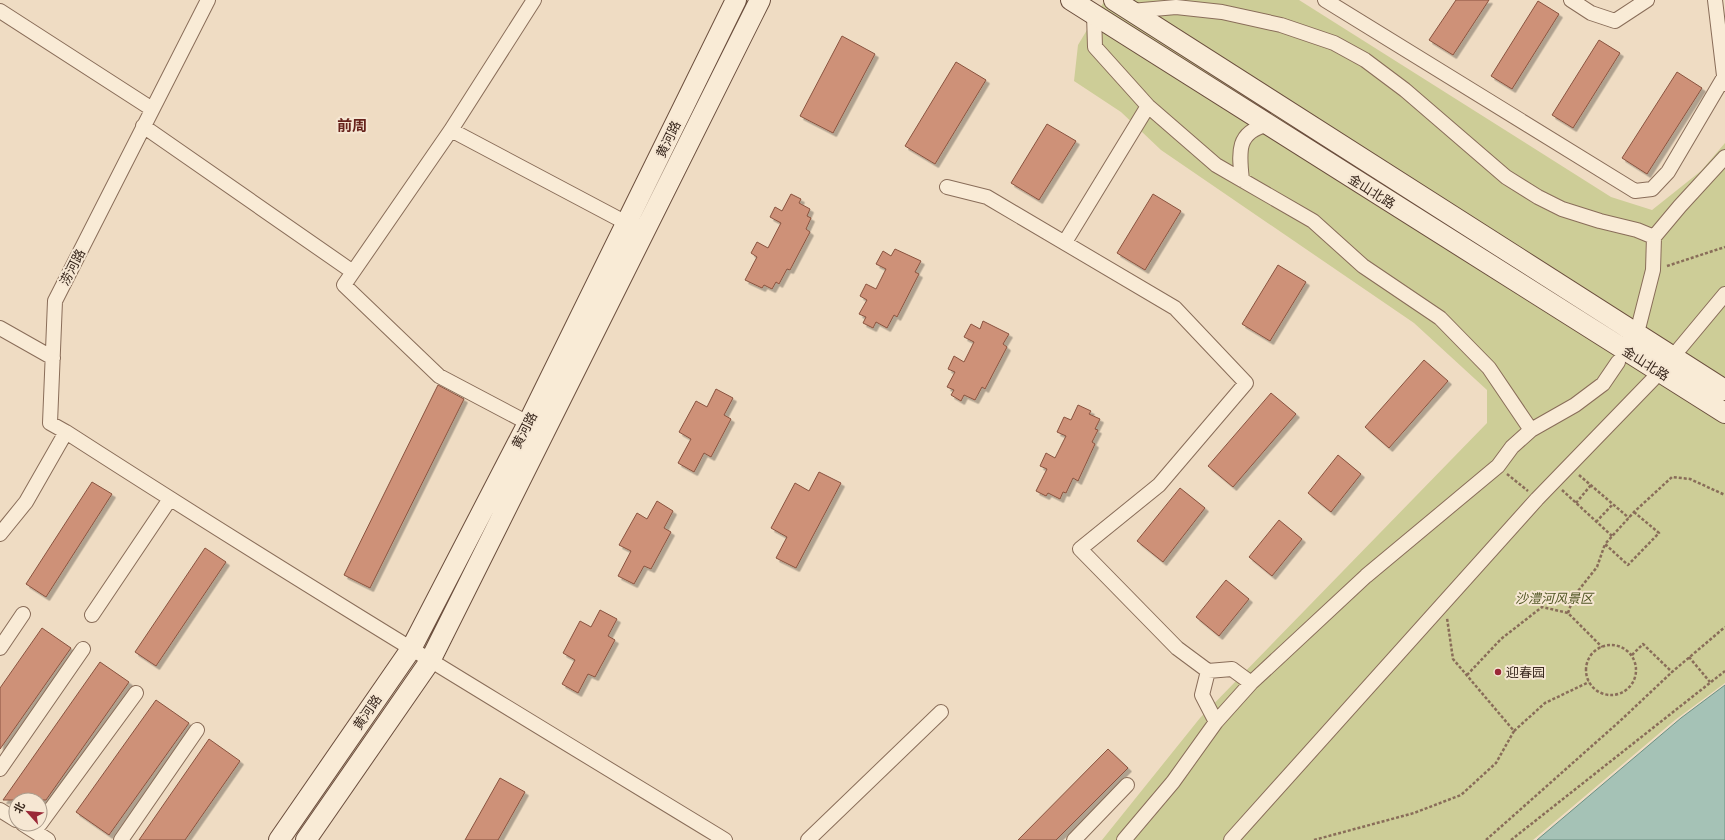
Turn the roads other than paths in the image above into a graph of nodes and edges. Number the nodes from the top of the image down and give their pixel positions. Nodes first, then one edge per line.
1 (208, 0) edge
2 (534, 0) edge
3 (736, 0) edge
4 (760, 0) edge
5 (1071, 0) edge
6 (1114, 0) edge
7 (1325, 0) edge
8 (1571, 0) edge
9 (1647, 0) edge
10 (1715, 0) edge
11 (0, 11) edge
12 (1131, 11) junction
13 (1094, 14) junction
14 (1724, 80) edge
15 (1148, 106) junction
16 (152, 109) junction
17 (1267, 125) junction
18 (143, 126) junction
19 (451, 130) junction
20 (1725, 157) edge
21 (1242, 180) junction
22 (947, 188) dead end
23 (635, 228) junction
24 (1654, 237) junction
25 (1065, 242) junction
26 (353, 272) junction
27 (1725, 294) edge
28 (1639, 325) dead end
29 (0, 328) edge
30 (53, 358) junction
31 (1618, 362) dead end
32 (1673, 369) junction
33 (1725, 390) edge
34 (1725, 413) edge
35 (528, 423) junction
36 (1531, 430) junction
37 (66, 432) junction
38 (170, 499) junction
39 (0, 534) edge
40 (23, 614) dead end
41 (92, 615) dead end
42 (0, 648) edge
43 (411, 648) junction
44 (83, 650) dead end
45 (430, 661) junction
46 (1208, 671) junction
47 (1251, 682) junction
48 (136, 693) dead end
49 (941, 712) dead end
50 (1216, 722) junction
51 (197, 730) dead end
52 (0, 769) edge
53 (1127, 785) dead end
54 (48, 808) edge
55 (40, 832) edge
56 (48, 840) edge
57 (121, 840) edge
58 (279, 840) edge
59 (306, 840) edge
60 (726, 840) edge
61 (808, 840) edge
62 (1074, 840) edge
63 (1124, 840) edge
64 (1231, 840) edge

1 - 16 street, 涝河路
2 - 19 street
3 - 23 main road, 黄河路
4 - 23 main road, 黄河路
5 - 13 main road, 金山北路
6 - 12 main road, 金山北路
7 - 14 street
8 - 9 street
10 - 14 street
11 - 16 street
12 - 24 street
12 - 32 main road, 金山北路
13 - 15 street
13 - 17 main road, 金山北路
15 - 21 street
15 - 25 street
16 - 18 street, 涝河路
17 - 21 street
17 - 32 main road, 金山北路
18 - 26 street
18 - 30 street, 涝河路
19 - 23 street
19 - 26 street
20 - 24 street
21 - 36 street
22 - 25 street
23 - 35 main road, 黄河路
23 - 45 main road, 黄河路
24 - 28 street
25 - 46 street
26 - 35 street
27 - 32 street
29 - 30 street
30 - 37 street, 涝河路
31 - 36 street
32 - 33 main road
32 - 34 main road
32 - 64 street
35 - 43 main road, 黄河路
36 - 47 street
37 - 38 street
37 - 39 street
38 - 41 street
38 - 43 street
40 - 42 street
43 - 45 street
43 - 58 main road, 黄河路
44 - 52 street
45 - 59 main road, 黄河路
45 - 60 street
46 - 47 street
46 - 50 street
47 - 50 street
48 - 54 street
49 - 61 street
50 - 63 street
51 - 57 street
53 - 62 street
55 - 56 street

